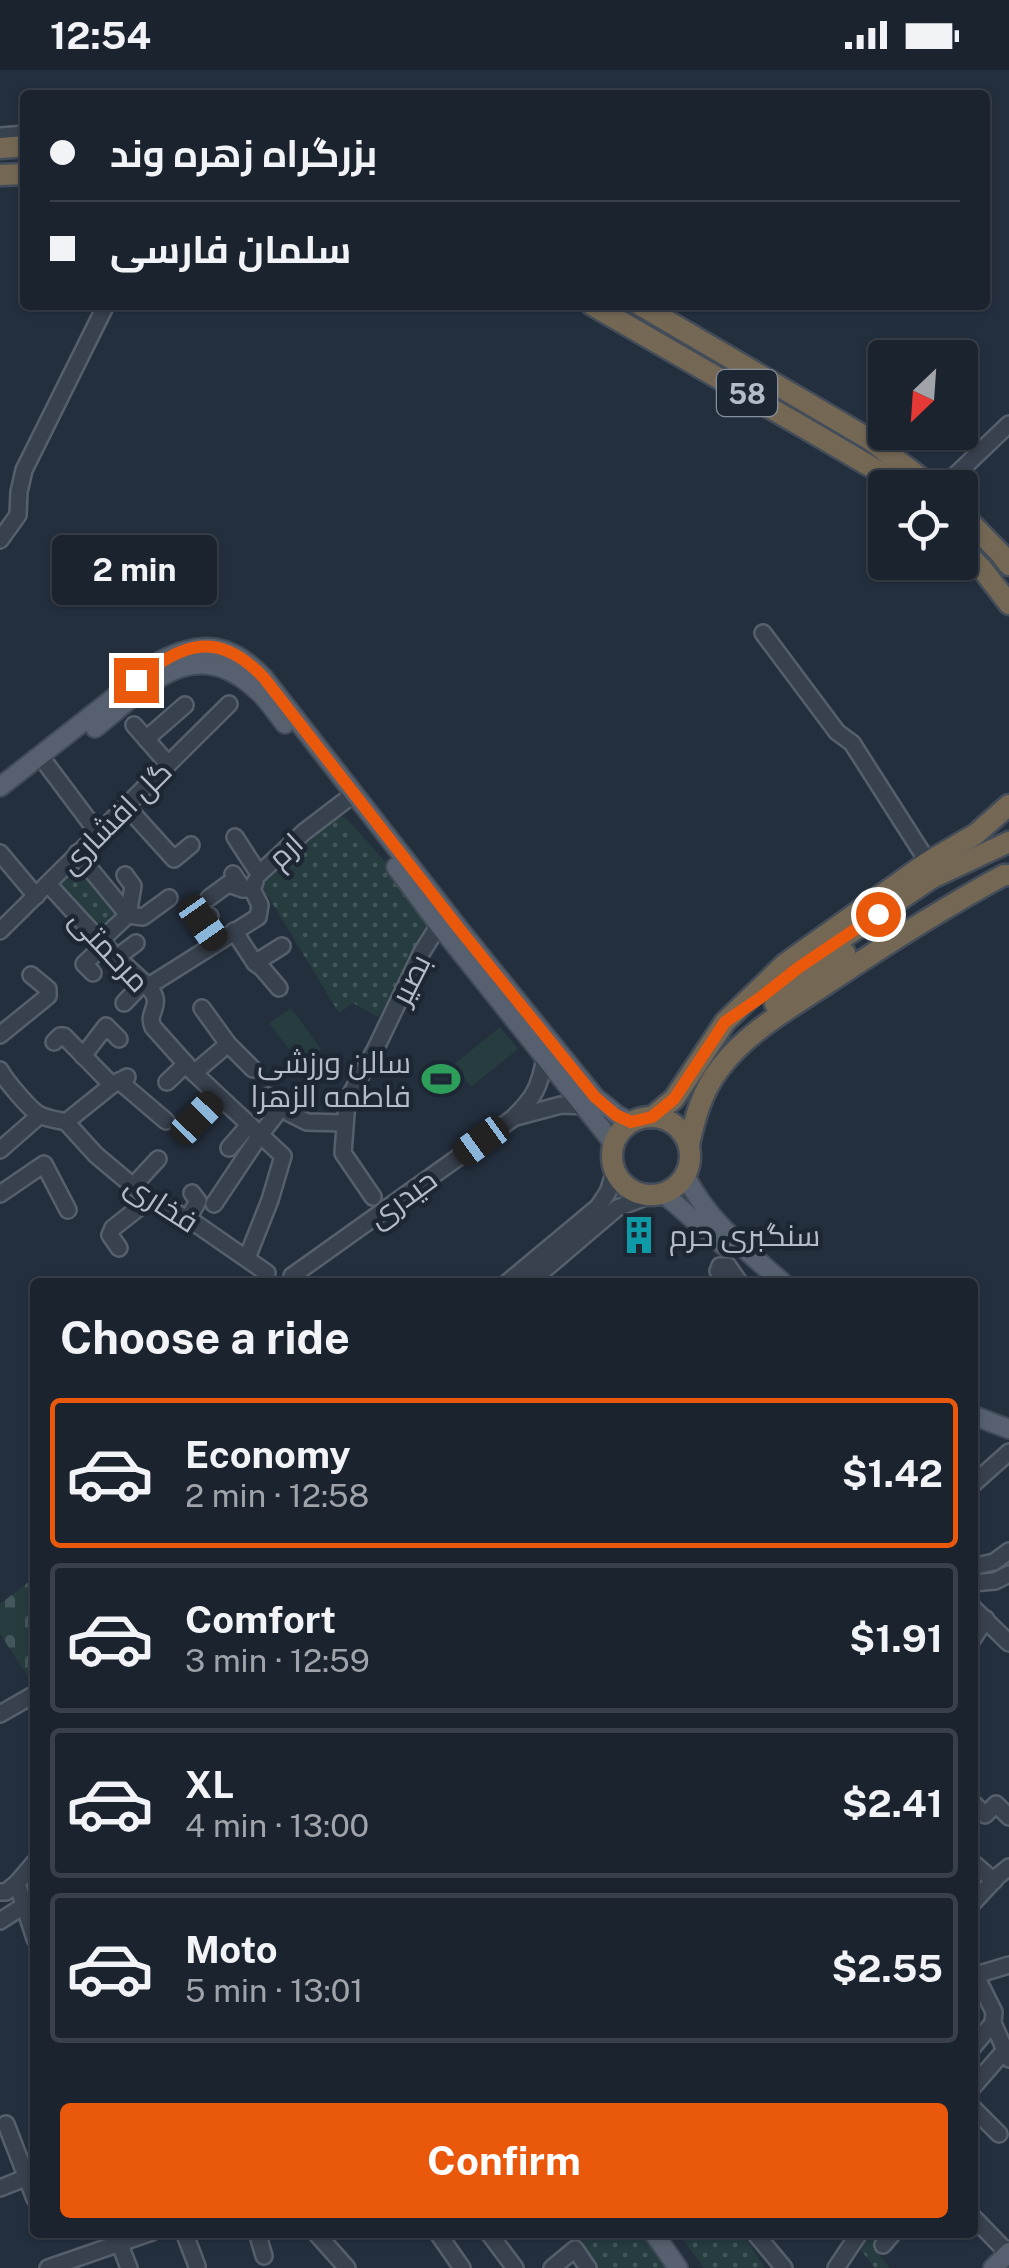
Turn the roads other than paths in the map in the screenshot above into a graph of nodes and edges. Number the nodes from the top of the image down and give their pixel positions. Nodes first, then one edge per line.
1 (104, 310) edge
2 (601, 310) edge
3 (649, 310) edge
4 (1009, 424) edge
5 (877, 470) edge
6 (913, 470) edge
7 (958, 470) edge
8 (978, 530) edge
9 (0, 540) edge
10 (978, 565) edge
11 (1009, 566) edge
12 (1009, 604) edge
13 (764, 633) dead end
14 (229, 704) dead end
15 (186, 705) dead end
16 (134, 725) dead end
17 (146, 739) junction
18 (168, 764) junction
19 (48, 765) junction
20 (0, 788) edge
21 (346, 800) junction
22 (0, 802) edge
23 (1009, 805) edge
24 (126, 806) junction
25 (1009, 819) edge
26 (98, 833) junction
27 (976, 834) junction
28 (235, 837) dead end
29 (1009, 842) edge
30 (191, 846) dead end
31 (0, 852) edge
32 (77, 854) junction
33 (1008, 870) edge
34 (234, 874) dead end
35 (112, 876) junction
36 (933, 877) junction
37 (48, 884) junction
38 (252, 884) junction
39 (212, 894) dead end
40 (36, 896) junction
41 (169, 898) dead end
42 (128, 915) junction
43 (210, 916) dead end
44 (3, 922) edge
45 (440, 925) junction
46 (234, 931) junction
47 (136, 942) dead end
48 (216, 942) junction
49 (101, 944) junction
50 (282, 946) dead end
51 (116, 958) junction
52 (255, 963) junction
53 (93, 974) dead end
54 (31, 975) dead end
55 (145, 984) junction
56 (279, 988) dead end
57 (124, 1003) dead end
58 (202, 1008) dead end
59 (233, 1019) dead end
60 (0, 1034) edge
61 (223, 1037) junction
62 (119, 1040) dead end
63 (54, 1042) dead end
64 (742, 1043) junction
65 (83, 1056) junction
66 (545, 1057) junction
67 (190, 1068) junction
68 (253, 1069) dead end
69 (0, 1070) edge
70 (167, 1082) dead end
71 (121, 1085) junction
72 (218, 1096) junction
73 (268, 1096) dead end
74 (585, 1106) junction
75 (289, 1113) dead end
76 (40, 1115) junction
77 (197, 1118) dead end
78 (512, 1119) junction
79 (641, 1120) junction
80 (166, 1121) dead end
81 (66, 1122) junction
82 (344, 1122) junction
83 (254, 1130) junction
84 (614, 1144) junction
85 (689, 1145) junction
86 (228, 1148) dead end
87 (0, 1150) edge
88 (158, 1158) dead end
89 (62, 1162) dead end
90 (615, 1171) junction
91 (48, 1172) junction
92 (686, 1177) junction
93 (133, 1186) junction
94 (192, 1193) dead end
95 (0, 1194) edge
96 (657, 1195) junction
97 (373, 1197) dead end
98 (150, 1199) junction
99 (214, 1204) dead end
100 (68, 1210) dead end
101 (188, 1219) junction
102 (119, 1248) dead end
103 (246, 1258) junction
104 (267, 1273) dead end
105 (292, 1276) dead end
106 (513, 1278) edge
107 (535, 1278) edge
108 (761, 1278) edge
109 (778, 1278) edge
110 (978, 1405) edge
111 (978, 1416) edge
112 (1009, 1417) edge
113 (1009, 1429) edge
114 (1009, 1452) edge
115 (978, 1480) edge
116 (1009, 1552) edge
117 (978, 1567) edge
118 (1009, 1574) edge
119 (978, 1582) edge
120 (978, 1612) edge
121 (986, 1619) junction
122 (978, 1631) edge
123 (1008, 1643) edge
124 (30, 1700) edge
125 (0, 1714) edge
126 (978, 1808) edge
127 (1009, 1817) edge
128 (978, 1867) edge
129 (30, 1868) edge
130 (1009, 1868) edge
131 (994, 1881) junction
132 (17, 1883) junction
133 (0, 1892) edge
134 (978, 1898) edge
135 (30, 1904) edge
136 (0, 1921) edge
137 (1009, 1964) edge
138 (978, 1970) edge
139 (978, 1978) edge
140 (998, 2014) edge
141 (978, 2040) edge
142 (1007, 2054) edge
143 (978, 2082) edge
144 (978, 2113) edge
145 (6, 2124) dead end
146 (998, 2134) dead end
147 (30, 2174) edge
148 (30, 2176) edge
149 (0, 2188) edge
150 (978, 2222) edge
151 (118, 2238) edge
152 (120, 2238) edge
153 (186, 2238) edge
154 (259, 2238) edge
155 (320, 2238) edge
156 (441, 2238) edge
157 (492, 2238) edge
158 (657, 2238) edge
159 (671, 2238) edge
160 (759, 2238) edge
161 (856, 2238) edge
162 (1009, 2253) edge
163 (264, 2256) dead end
164 (196, 2266) edge
165 (48, 2268) edge
166 (129, 2268) edge
167 (347, 2268) edge
168 (462, 2268) edge
169 (515, 2268) edge
170 (552, 2268) edge
171 (588, 2268) edge
172 (678, 2268) edge
173 (693, 2268) edge
174 (784, 2268) edge
175 (836, 2268) edge
176 (992, 2268) edge

1 - 9 street
2 - 5 highway, 58
3 - 6 highway, 58
4 - 7 street
8 - 11 highway
10 - 12 highway
13 - 36 street
14 - 18 street, گل افشاری
15 - 17 street
16 - 17 street
17 - 18 street
18 - 24 street, گل افشاری
19 - 21 main road
19 - 22 main road
19 - 26 street
20 - 79 main road
21 - 38 street, ارم
21 - 45 main road
23 - 27 highway
24 - 26 street, گل افشاری
24 - 30 street
25 - 27 highway
26 - 32 street, گل افشاری
27 - 36 highway
28 - 38 street, ارم
29 - 36 highway
31 - 40 street
32 - 35 street, مرحمتی
32 - 37 street, گل افشاری
33 - 36 highway
33 - 64 highway
34 - 38 street
35 - 42 street, مرحمتی
35 - 42 street
36 - 64 highway
36 - 79 highway
37 - 40 street, گل افشاری
37 - 49 street, مرحمتی
38 - 39 street
38 - 46 street
40 - 44 street, گل افشاری
41 - 42 street
42 - 49 street
43 - 48 street
45 - 66 main road
45 - 82 street, بصیر
46 - 48 street
46 - 52 street
47 - 51 street
48 - 55 street
49 - 51 street, مرحمتی
49 - 53 street
50 - 52 street
51 - 55 street, مرحمتی
52 - 56 street
54 - 60 street
55 - 57 street
55 - 67 street, مرحمتی
58 - 61 street
59 - 61 street
61 - 67 street
61 - 68 street
62 - 65 street
63 - 65 street
64 - 85 highway
65 - 71 street
66 - 74 main road
66 - 78 street
67 - 70 street
67 - 72 street
69 - 76 street
71 - 80 street
71 - 81 street
72 - 77 street
72 - 83 street
73 - 83 street
74 - 78 street
74 - 84 main road
75 - 82 street
76 - 81 street
76 - 87 street
78 - 105 street, حیدری
79 - 84 highway
79 - 85 highway
81 - 93 street, فخاری
82 - 97 street
83 - 86 street
83 - 99 street
83 - 103 street
84 - 90 highway
85 - 92 highway
88 - 93 street
89 - 91 street
90 - 96 highway
90 - 106 street
91 - 95 street
91 - 100 street
92 - 96 highway
92 - 109 main road
93 - 98 street, فخاری
94 - 101 street
96 - 107 street
96 - 108 main road
98 - 101 street, فخاری
98 - 102 street
101 - 103 street, فخاری
103 - 104 street, فخاری
110 - 112 main road
111 - 113 main road
114 - 115 street
116 - 117 street
118 - 119 street
120 - 121 street
121 - 122 street
121 - 123 street
124 - 125 street
126 - 127 street
128 - 131 street
129 - 132 street
130 - 131 street
131 - 134 street
132 - 133 street
132 - 135 street
135 - 136 street
137 - 138 street
139 - 140 street
140 - 141 street
140 - 142 street
142 - 143 street
144 - 146 street
145 - 147 street
148 - 149 street
150 - 162 street
151 - 165 street
152 - 166 street
153 - 164 street
154 - 163 street
155 - 167 street
156 - 168 street
157 - 169 street
158 - 172 main road
159 - 173 main road
160 - 174 street
161 - 175 street
162 - 176 main road
170 - 171 street

